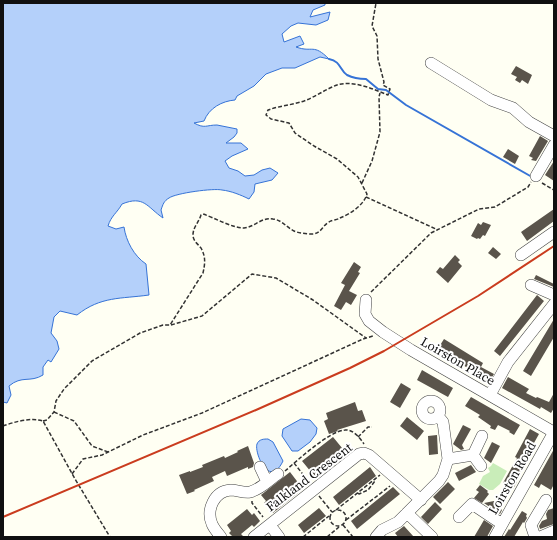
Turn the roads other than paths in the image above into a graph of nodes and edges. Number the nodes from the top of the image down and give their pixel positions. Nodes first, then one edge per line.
1 (432, 63) dead end
2 (554, 136) edge
3 (554, 145) edge
4 (536, 176) road end
5 (554, 232) edge
6 (520, 255) dead end
7 (531, 285) dead end
8 (554, 295) edge
9 (366, 300) road end
10 (554, 304) edge
11 (490, 395) junction
12 (438, 416) dead end
13 (554, 434) edge
14 (482, 436) dead end
15 (473, 455) junction
16 (448, 459) junction
17 (481, 466) dead end
18 (260, 467) dead end
19 (278, 474) road end
20 (267, 482) junction
21 (421, 500) junction
22 (546, 500) dead end
23 (407, 513) junction
24 (459, 517) dead end
25 (502, 524) junction
26 (270, 525) junction
27 (554, 531) edge
28 (221, 537) edge
29 (254, 537) edge
30 (279, 537) edge
31 (376, 537) edge
32 (432, 537) edge
33 (495, 537) edge
34 (535, 537) edge
35 (540, 537) edge

1 - 2 street
3 - 4 street
5 - 6 street
7 - 8 street
9 - 11 street, Loirston Place
10 - 11 street
11 - 13 street, Loirston Place
12 - 16 street
13 - 25 street, Loirston Road
14 - 15 street
15 - 16 street
15 - 17 street
16 - 21 street
18 - 20 street
19 - 20 street
20 - 28 street
21 - 23 street
21 - 26 street, Falkland Crescent
22 - 34 street
23 - 31 street
23 - 32 street
24 - 25 street
25 - 33 street, Loirston Road
26 - 29 street, Falkland Crescent
26 - 30 street, Falkland Crescent
27 - 35 street

